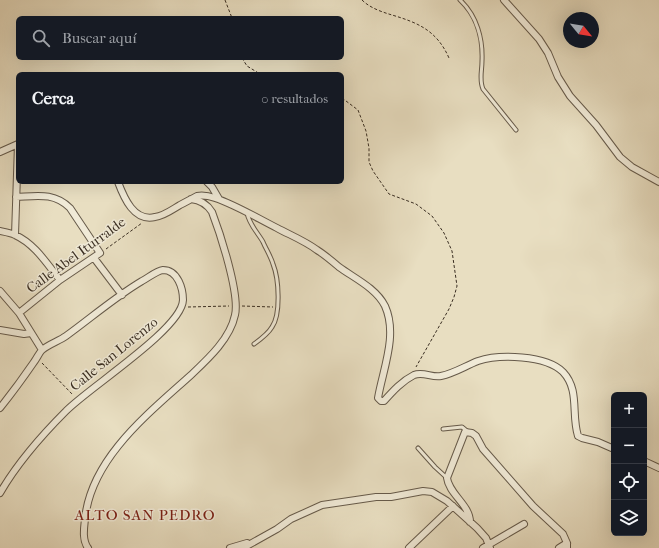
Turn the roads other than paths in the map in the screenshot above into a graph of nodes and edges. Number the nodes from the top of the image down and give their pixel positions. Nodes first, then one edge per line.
1 (460, 0) edge
2 (504, 0) edge
3 (516, 130) dead end
4 (16, 145) edge
5 (0, 152) edge
6 (659, 182) edge
7 (16, 184) edge
8 (119, 184) edge
9 (209, 184) edge
10 (16, 197) junction
11 (191, 199) junction
12 (218, 199) junction
13 (247, 212) junction
14 (0, 230) edge
15 (15, 235) junction
16 (94, 258) junction
17 (60, 280) junction
18 (0, 291) edge
19 (122, 295) junction
20 (19, 313) junction
21 (0, 330) edge
22 (31, 333) junction
23 (254, 344) dead end
24 (42, 350) junction
25 (0, 408) edge
26 (443, 429) dead end
27 (468, 432) junction
28 (418, 448) dead end
29 (611, 448) edge
30 (647, 463) edge
31 (659, 468) edge
32 (447, 478) junction
33 (0, 493) edge
34 (453, 506) junction
35 (470, 522) junction
36 (524, 524) dead end
37 (252, 544) junction
38 (490, 546) edge
39 (567, 546) edge
40 (88, 548) edge
41 (230, 548) edge
42 (242, 548) edge
43 (409, 548) edge
44 (483, 548) edge
45 (559, 548) edge

1 - 3 lane
2 - 6 street
4 - 5 street
7 - 10 street
8 - 11 street
9 - 12 street
10 - 15 street
10 - 16 street, Calle Abel Iturralde
11 - 12 street
11 - 40 street
12 - 13 street
13 - 23 lane
13 - 29 street
14 - 15 street
15 - 17 street
16 - 17 street, Calle Abel Iturralde
16 - 19 street
17 - 20 street, Calle Abel Iturralde
18 - 20 street
19 - 24 street, Calle San Lorenzo
19 - 33 street, Calle San Lorenzo
20 - 22 street
21 - 22 street
22 - 24 street
24 - 25 street, Calle San Lorenzo
26 - 27 lane
27 - 32 street
27 - 39 street
28 - 32 lane
30 - 31 street
32 - 35 street
34 - 35 street
34 - 37 street
34 - 43 street
35 - 38 street
36 - 38 street
37 - 41 street
37 - 42 street
38 - 44 street
39 - 45 street

